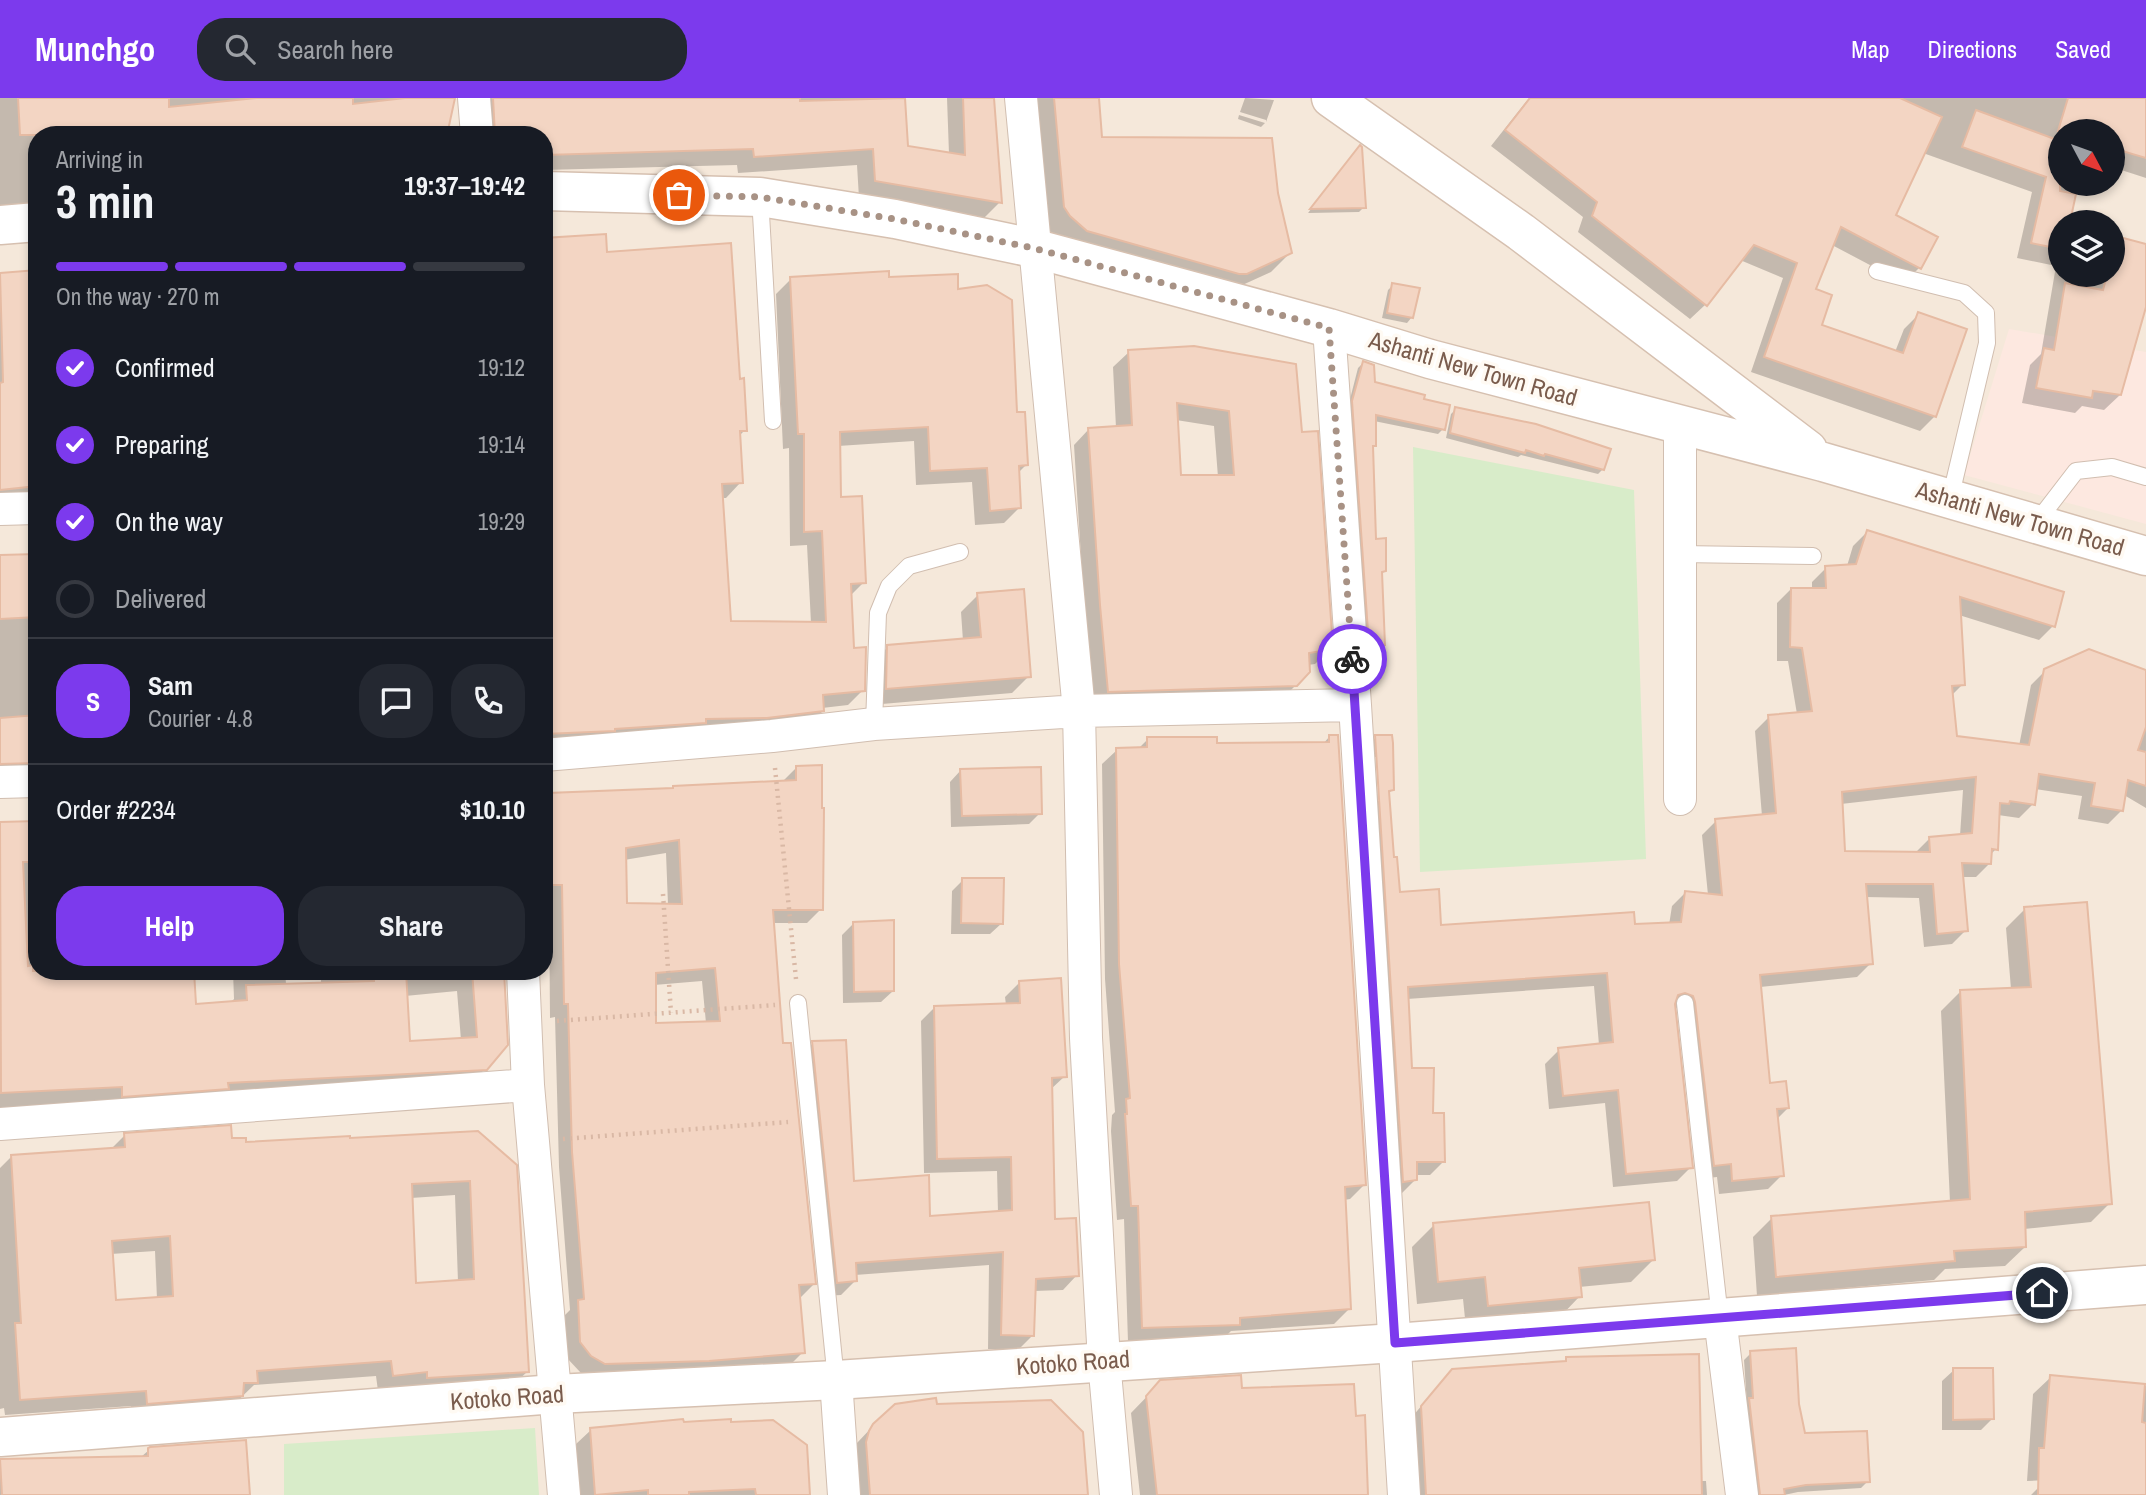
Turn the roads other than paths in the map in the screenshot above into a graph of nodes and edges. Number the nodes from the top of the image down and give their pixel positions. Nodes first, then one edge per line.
1 (474, 98) edge
2 (1021, 98) edge
3 (1331, 98) edge
4 (476, 126) edge
5 (553, 191) edge
6 (760, 197) junction
7 (28, 223) edge
8 (0, 225) edge
9 (1033, 248) junction
10 (1878, 271) dead end
11 (1329, 328) junction
12 (773, 421) dead end
13 (1680, 425) junction
14 (1823, 462) junction
15 (2146, 477) edge
16 (1950, 499) junction
17 (28, 508) edge
18 (0, 509) edge
19 (2035, 524) junction
20 (960, 552) dead end
21 (1680, 555) junction
22 (1812, 556) dead end
23 (2146, 556) edge
24 (1356, 705) junction
25 (1079, 711) junction
26 (874, 724) junction
27 (553, 754) edge
28 (28, 780) edge
29 (0, 782) edge
30 (1680, 799) dead end
31 (524, 980) edge
32 (798, 1003) road end
33 (1685, 1003) dead end
34 (528, 1085) junction
35 (0, 1124) edge
36 (2146, 1285) edge
37 (1720, 1318) junction
38 (1395, 1343) junction
39 (1104, 1361) junction
40 (836, 1380) junction
41 (555, 1395) junction
42 (0, 1437) edge
43 (564, 1495) edge
44 (844, 1495) edge
45 (1116, 1495) edge
46 (1404, 1495) edge
47 (1742, 1495) edge

1 - 4 street
2 - 9 street
3 - 14 street
5 - 6 street, Ashanti New Town Road
6 - 9 street, Ashanti New Town Road
6 - 12 lane
7 - 8 street
9 - 11 street, Ashanti New Town Road
9 - 25 street
10 - 16 lane
11 - 13 street, Ashanti New Town Road
11 - 24 street
13 - 14 street, Ashanti New Town Road
13 - 21 street
14 - 16 street, Ashanti New Town Road
15 - 19 lane
16 - 19 street, Ashanti New Town Road
17 - 18 street
19 - 23 street, Ashanti New Town Road
20 - 26 lane
21 - 22 lane
21 - 30 street
24 - 25 street
24 - 38 street
25 - 26 street
25 - 39 street
26 - 27 street
28 - 29 street
31 - 34 street
32 - 40 lane
33 - 37 lane
34 - 35 street
34 - 41 street
36 - 37 street, Kotoko Road
37 - 38 street, Kotoko Road
37 - 47 street
38 - 39 street, Kotoko Road
38 - 46 street
39 - 40 street, Kotoko Road
39 - 45 street
40 - 41 street, Kotoko Road
40 - 44 street
41 - 42 street, Kotoko Road
41 - 43 street

